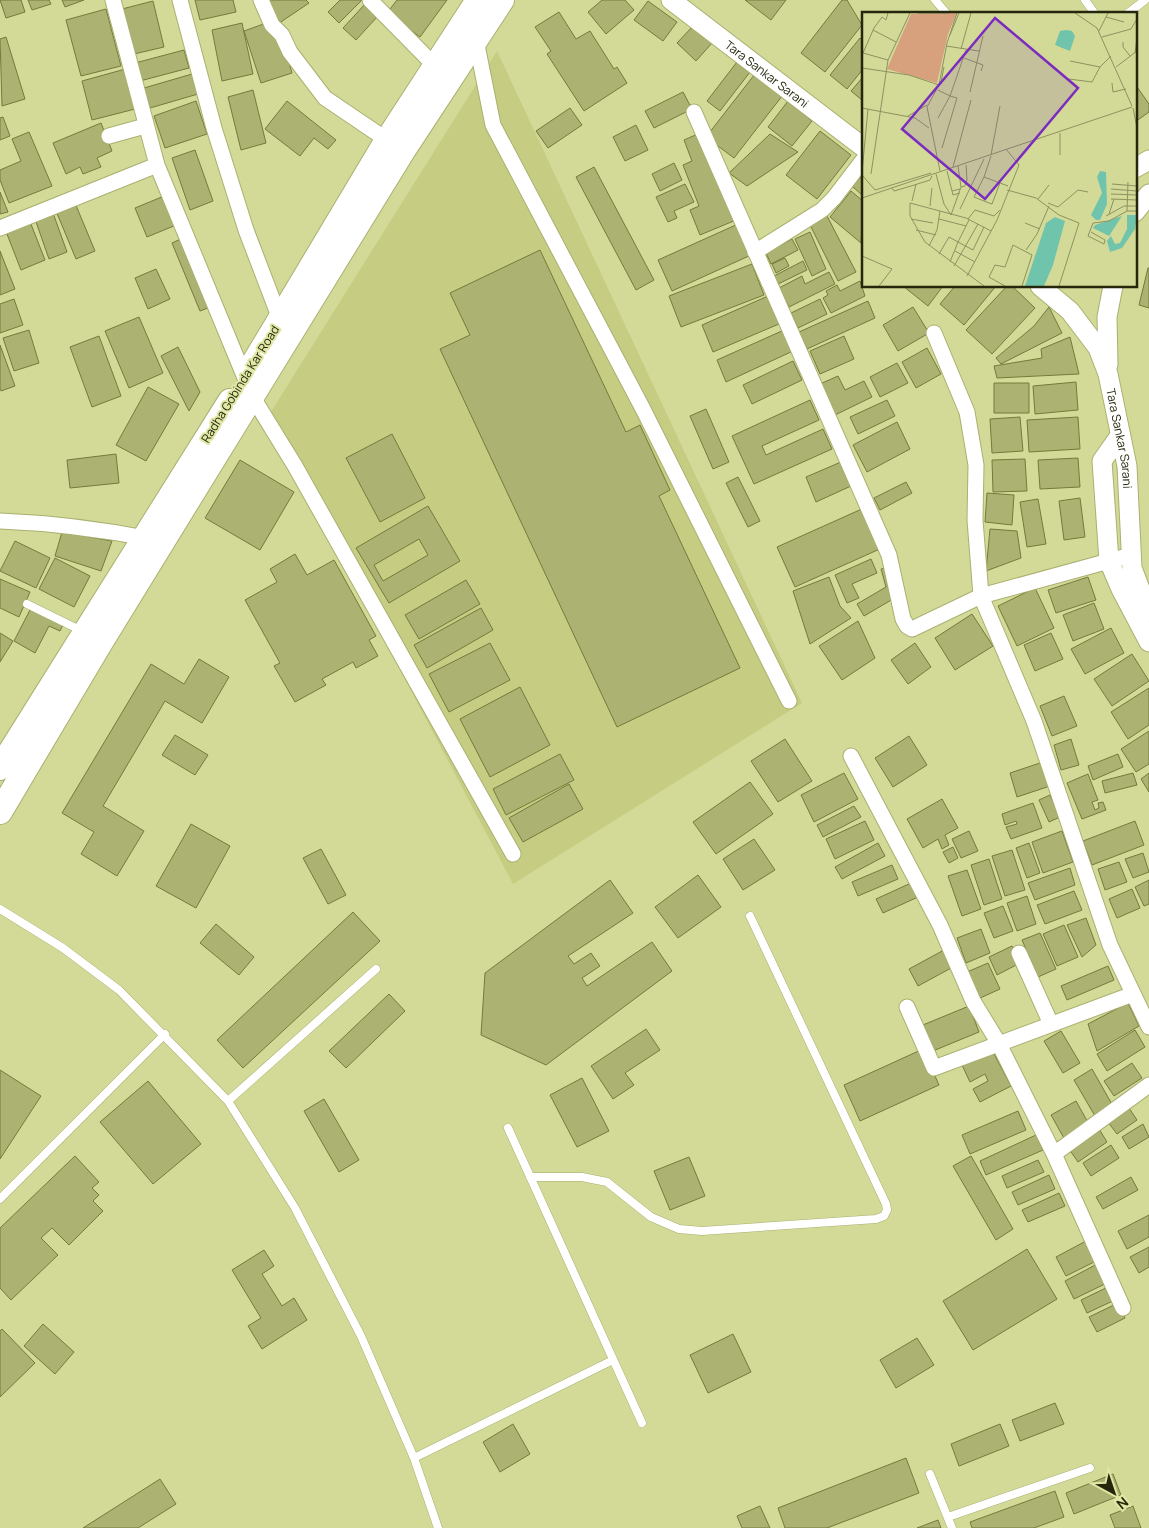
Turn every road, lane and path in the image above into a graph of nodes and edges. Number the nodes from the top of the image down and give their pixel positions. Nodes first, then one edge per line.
1 (113, 0) edge
2 (180, 0) edge
3 (261, 0) edge
4 (370, 0) edge
5 (478, 0) edge
6 (502, 0) edge
7 (671, 0) edge
8 (935, 0) edge
9 (1085, 0) edge
10 (1145, 0) edge
11 (945, 12) edge
12 (1094, 12) edge
13 (1130, 12) edge
14 (468, 34) junction
15 (442, 74) junction
16 (694, 112) dead end
17 (145, 126) junction
18 (109, 136) dead end
19 (387, 140) junction
20 (862, 146) edge
21 (1149, 160) edge
22 (862, 161) edge
23 (157, 165) junction
24 (1136, 167) edge
25 (1149, 194) edge
26 (1136, 211) edge
27 (0, 228) edge
28 (755, 252) junction
29 (1042, 288) edge
30 (1113, 288) edge
31 (280, 319) junction
32 (934, 333) dead end
33 (1108, 374) junction
34 (248, 387) junction
35 (1119, 438) junction
36 (0, 521) edge
37 (154, 540) junction
38 (1131, 555) junction
39 (1109, 561) junction
40 (981, 596) junction
41 (27, 604) dead end
42 (1148, 608) edge
43 (84, 632) junction
44 (1149, 642) edge
45 (789, 701) dead end
46 (851, 756) dead end
47 (0, 768) edge
48 (0, 812) edge
49 (513, 854) dead end
50 (0, 909) edge
51 (750, 916) dead end
52 (1019, 953) dead end
53 (376, 969) dead end
54 (1133, 994) junction
55 (907, 1007) dead end
56 (1051, 1024) junction
57 (1149, 1027) edge
58 (165, 1034) junction
59 (998, 1042) junction
60 (1149, 1085) edge
61 (228, 1101) junction
62 (508, 1128) dead end
63 (1054, 1154) junction
64 (530, 1177) junction
65 (0, 1199) edge
66 (1123, 1308) dead end
67 (613, 1360) junction
68 (642, 1423) dead end
69 (414, 1458) junction
70 (1090, 1468) dead end
71 (930, 1474) dead end
72 (948, 1517) junction
73 (438, 1528) edge
74 (952, 1528) edge

1 - 17 street
2 - 31 street
3 - 19 street
4 - 15 street
5 - 14 main road
6 - 14 main road
7 - 20 street, Tara Sankar Sarani
8 - 11 lane
9 - 12 lane
10 - 13 lane
14 - 15 main road
14 - 45 street
15 - 19 main road, Radha Gobinda Kar Road
15 - 34 main road
16 - 28 street
17 - 18 street
17 - 23 street
19 - 31 main road, Radha Gobinda Kar Road
21 - 24 street
22 - 28 street
23 - 27 street
23 - 34 street
25 - 26 street
28 - 40 street
29 - 33 street, Tara Sankar Sarani
30 - 33 street
31 - 34 main road, Radha Gobinda Kar Road
32 - 40 street
33 - 35 street, Tara Sankar Sarani
34 - 37 main road
34 - 49 street
35 - 38 street, Tara Sankar Sarani
35 - 39 street
36 - 37 street
37 - 43 main road
37 - 48 main road
38 - 39 street
38 - 42 street, Tara Sankar Sarani
39 - 40 street
39 - 44 street
40 - 54 street
41 - 43 lane
43 - 47 main road
46 - 59 street
50 - 58 lane
51 - 64 lane
52 - 56 street
53 - 61 lane
54 - 56 street
54 - 57 street
55 - 59 street
56 - 59 street
58 - 61 lane
58 - 65 lane
59 - 63 street
60 - 63 street
61 - 69 lane
62 - 64 lane
63 - 66 street
64 - 67 lane
67 - 68 lane
67 - 69 lane
69 - 73 lane
70 - 72 lane
71 - 72 lane
72 - 74 lane

